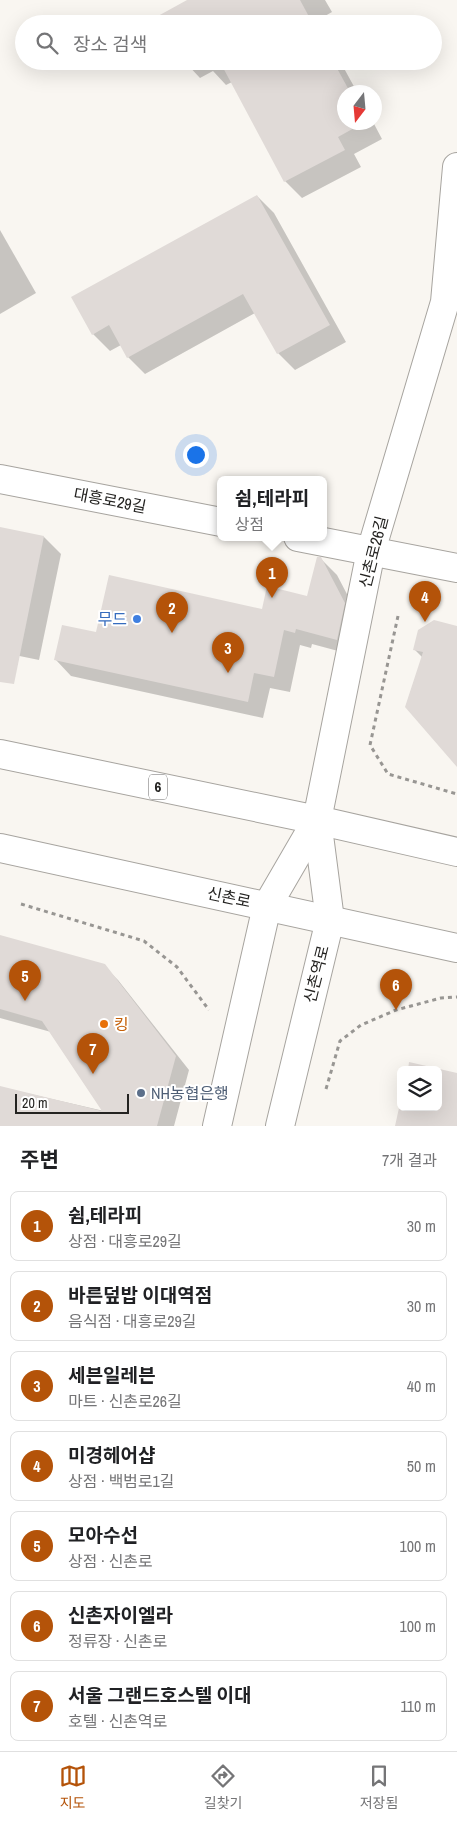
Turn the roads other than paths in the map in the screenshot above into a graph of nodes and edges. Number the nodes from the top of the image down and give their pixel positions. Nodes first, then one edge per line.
1 (457, 167) edge
2 (453, 301) edge
3 (0, 479) edge
4 (217, 521) edge
5 (319, 541) edge
6 (371, 551) junction
7 (457, 568) edge
8 (0, 754) edge
9 (317, 820) junction
10 (0, 848) edge
11 (457, 852) edge
12 (268, 906) junction
13 (330, 920) junction
14 (457, 948) edge
15 (217, 1126) edge
16 (280, 1126) edge

1 - 2 main road, 신촌로26길
2 - 6 main road, 신촌로26길
3 - 4 main road, 대흥로29길
5 - 6 main road
6 - 7 main road
6 - 9 main road, 신촌로26길
8 - 9 main road, 6
9 - 11 main road, 6
9 - 12 main road
9 - 13 main road, 신촌역로
10 - 12 main road, 신촌로
12 - 13 main road, 신촌로
12 - 15 main road
13 - 14 main road, 신촌로
13 - 16 main road, 신촌역로

